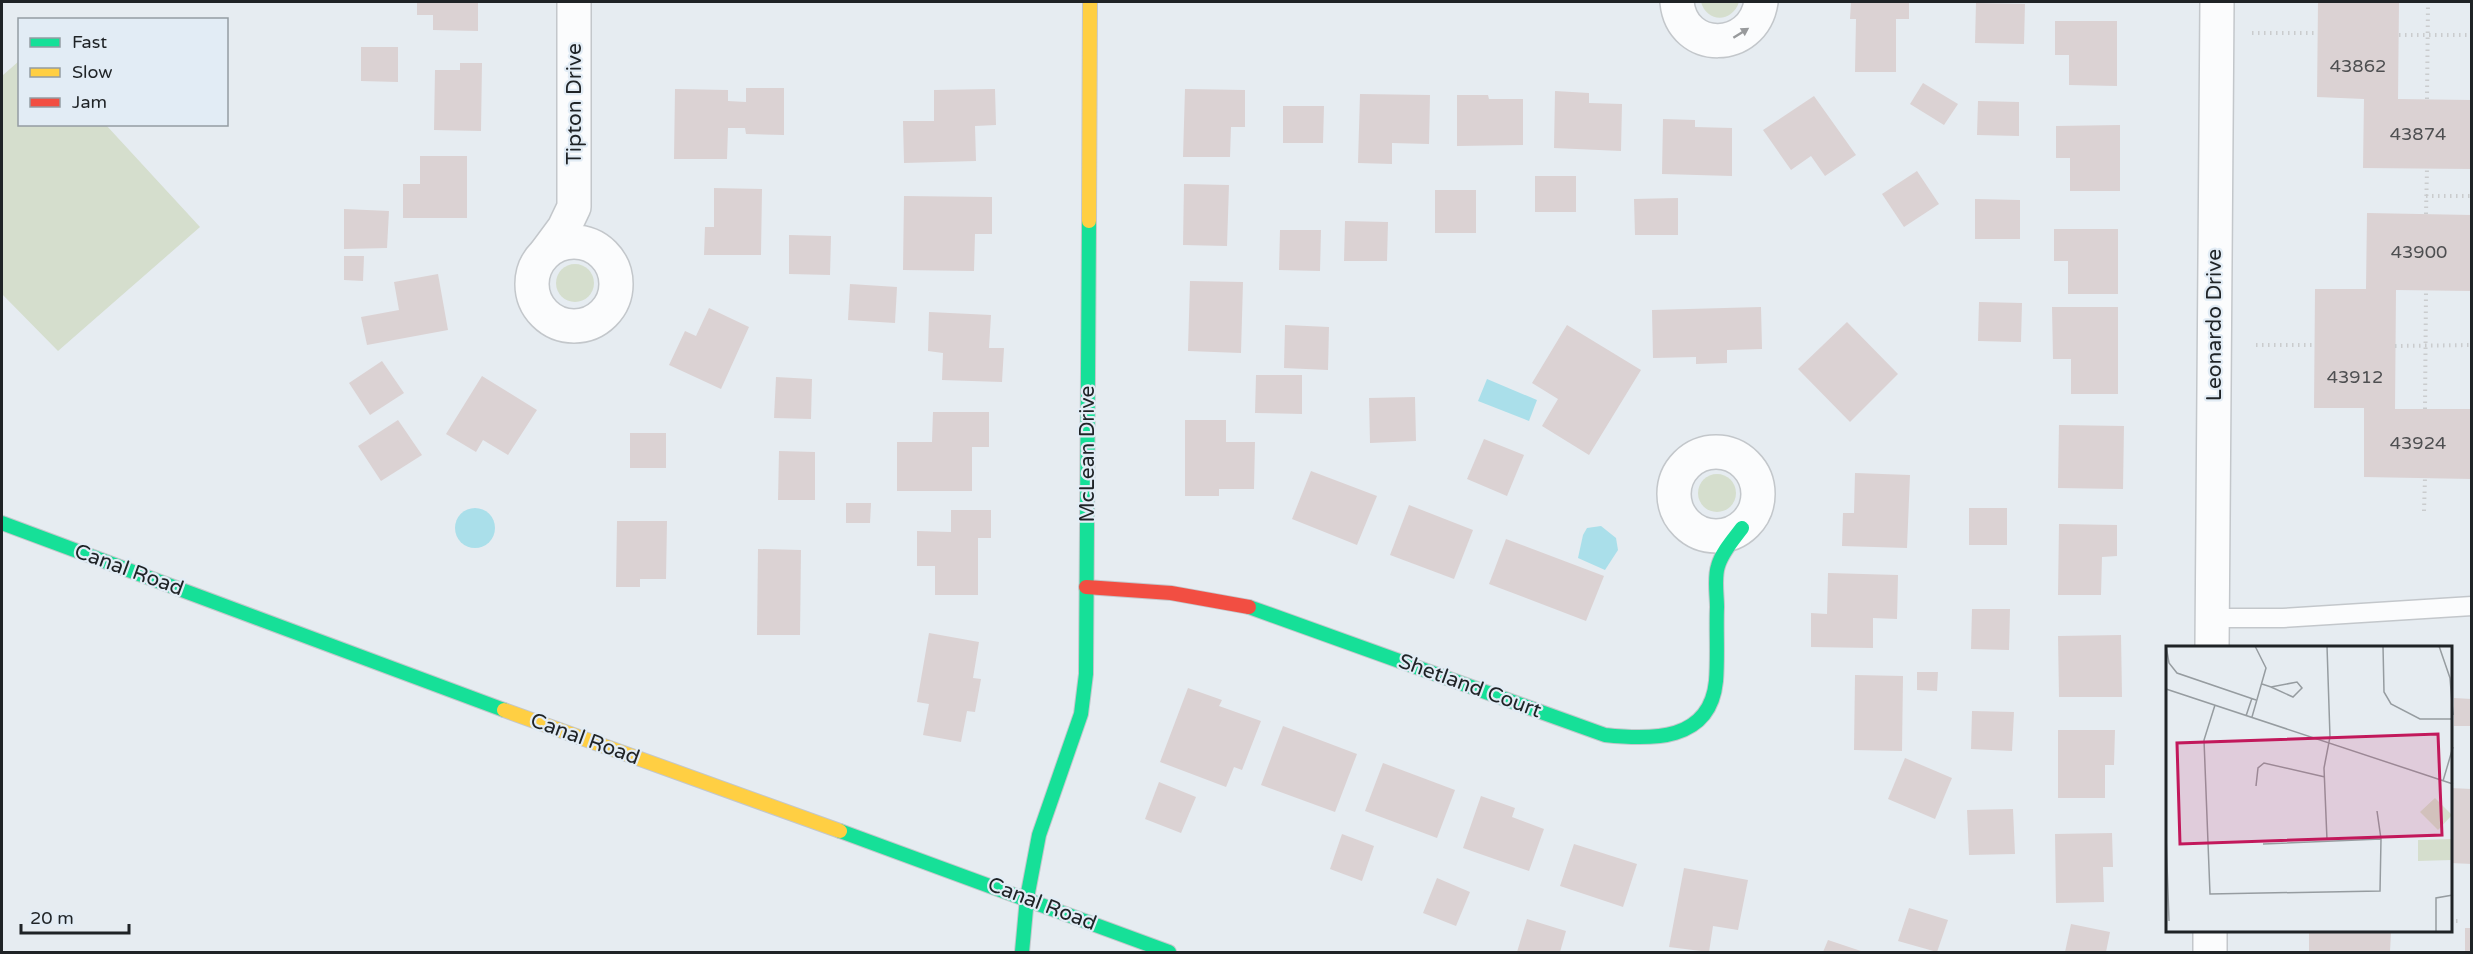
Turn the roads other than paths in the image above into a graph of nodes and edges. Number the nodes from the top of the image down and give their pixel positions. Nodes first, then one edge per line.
1 (574, 2) edge
2 (1090, 2) edge
3 (1650, 2) edge
4 (1761, 2) edge
5 (2217, 2) edge
6 (1680, 12) edge
7 (574, 207) junction
8 (547, 251) junction
9 (601, 252) junction
10 (2, 523) edge
11 (1691, 528) junction
12 (1742, 528) junction
13 (1717, 568) junction
14 (1086, 587) junction
15 (2472, 606) edge
16 (2212, 633) edge
17 (1027, 898) junction
18 (2210, 933) edge
19 (1022, 952) edge
20 (1169, 952) edge
21 (2210, 952) edge

1 - 7 street, Tipton Drive
2 - 14 street, McLean Drive
3 - 6 street
6 -> 4 street
5 - 16 street, Leonardo Drive
7 - 8 street, Tipton Drive
7 - 9 street, Tipton Drive
8 - 9 street
8 - 9 street, Tipton Drive
10 - 17 street, Canal Road
11 - 12 street
11 - 12 street, Shetland Court
11 - 13 street, Shetland Court
12 - 13 street, Shetland Court
13 - 14 street, Shetland Court
14 - 17 street, McLean Drive
15 - 16 lane
17 - 19 street, McLean Drive
17 - 20 street, Canal Road
18 - 21 street

